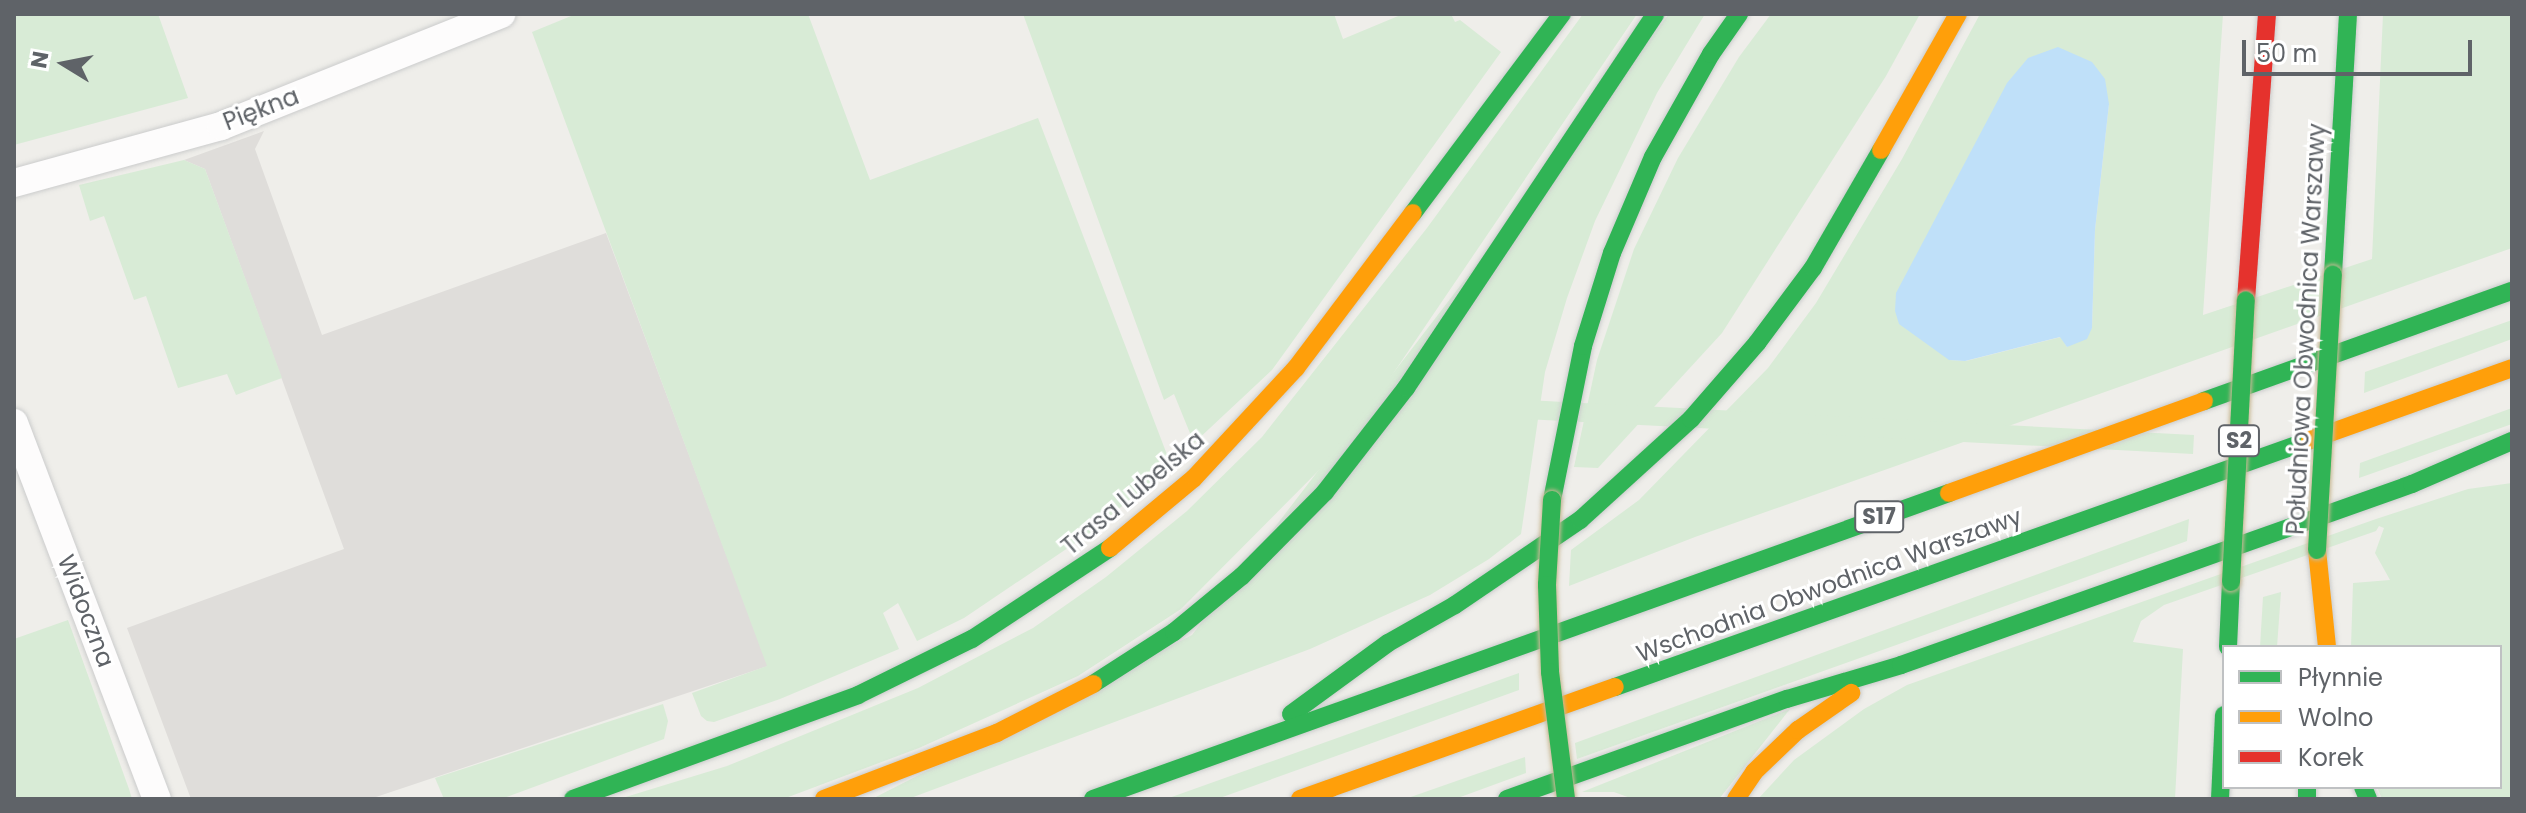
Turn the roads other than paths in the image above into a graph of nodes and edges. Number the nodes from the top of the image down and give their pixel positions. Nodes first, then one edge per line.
1 (501, 14) edge
2 (1562, 14) edge
3 (1655, 14) edge
4 (1739, 14) edge
5 (1958, 14) edge
6 (2267, 14) edge
7 (2348, 14) edge
8 (14, 183) edge
9 (2512, 291) edge
10 (2512, 368) edge
11 (14, 423) edge
12 (2512, 441) edge
13 (2512, 463) edge
14 (2412, 484) junction
15 (2317, 550) junction
16 (2228, 645) edge
17 (2313, 645) edge
18 (2327, 645) edge
19 (1901, 665) junction
20 (1248, 746) junction
21 (2222, 757) edge
22 (157, 799) edge
23 (573, 799) edge
24 (824, 799) edge
25 (1093, 799) edge
26 (1300, 799) edge
27 (1507, 799) edge
28 (1566, 799) edge
29 (1736, 799) edge
30 (2220, 799) edge

1 - 8 street, Piękna
2 - 23 main road, Trasa Lubelska
3 - 24 main road
4 - 28 main road, bridge
5 - 20 main road
6 - 16 main road, S2, bridge
7 - 15 main road, Południowa Obwodnica Warszawy, bridge
9 - 20 main road, S17
10 - 26 main road, Wschodnia Obwodnica Warszawy
11 - 22 street, Widoczna
12 - 14 main road
13 - 14 main road
14 - 19 main road
15 - 17 main road, Południowa Obwodnica Warszawy
15 - 18 main road
19 - 27 main road
19 - 29 main road
20 - 25 main road, S17
21 - 30 main road

